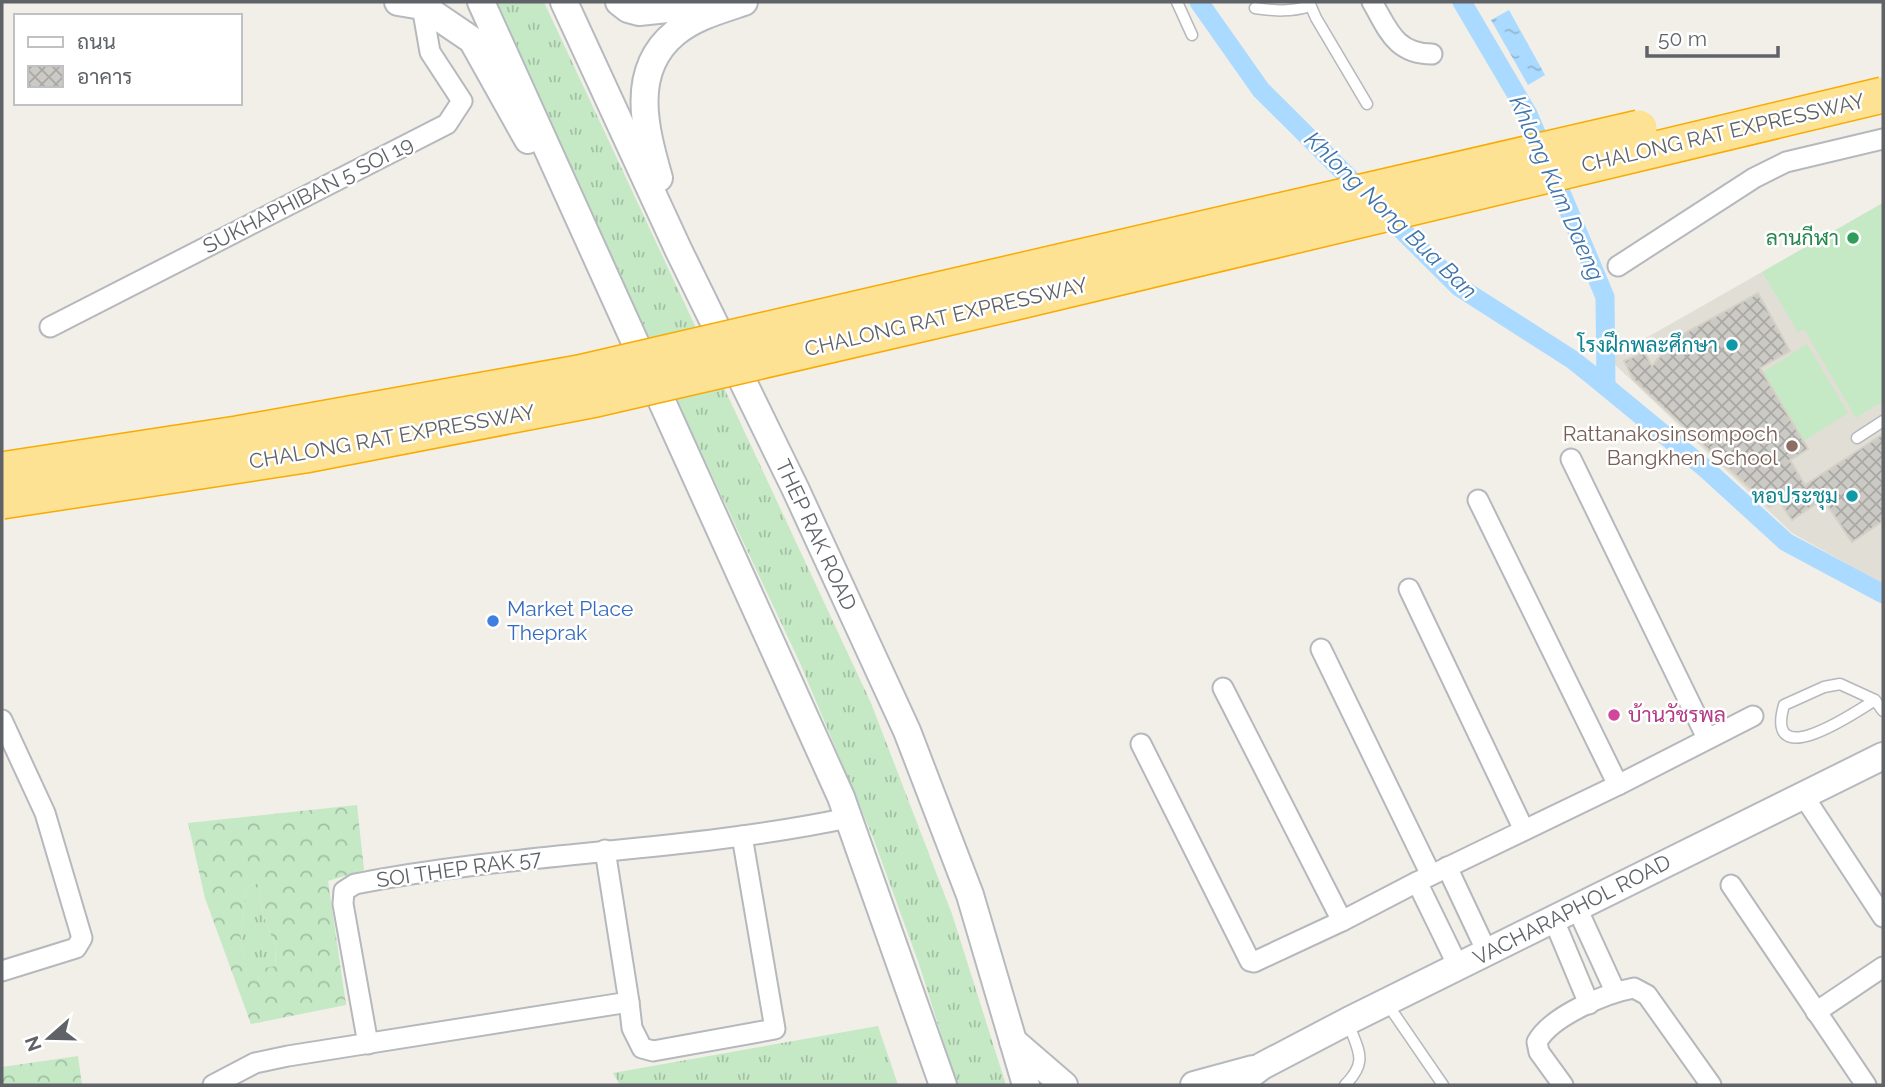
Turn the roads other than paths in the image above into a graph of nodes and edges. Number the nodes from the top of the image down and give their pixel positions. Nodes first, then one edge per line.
1 (481, 2) edge
2 (564, 2) edge
3 (619, 2) edge
4 (731, 2) edge
5 (744, 2) edge
6 (1177, 2) edge
7 (1372, 2) edge
8 (410, 4) edge
9 (1310, 4) edge
10 (1255, 8) dead end
11 (1192, 35) dead end
12 (1432, 54) dead end
13 (1883, 71) edge
14 (1883, 95) edge
15 (1367, 104) dead end
16 (1883, 139) edge
17 (678, 249) junction
18 (1618, 266) dead end
19 (605, 276) junction
20 (50, 327) dead end
21 (1883, 421) edge
22 (1857, 438) dead end
23 (1571, 459) dead end
24 (2, 470) edge
25 (1478, 500) dead end
26 (2, 501) edge
27 (1409, 589) dead end
28 (1321, 649) dead end
29 (1223, 688) dead end
30 (1875, 700) junction
31 (1883, 711) edge
32 (1753, 716) dead end
33 (2, 720) edge
34 (1707, 738) junction
35 (1141, 744) dead end
36 (1883, 756) edge
37 (1618, 785) junction
38 (1803, 795) junction
39 (848, 818) junction
40 (1524, 830) junction
41 (742, 836) junction
42 (605, 850) junction
43 (1432, 874) junction
44 (1731, 885) dead end
45 (1565, 912) junction
46 (1883, 916) edge
47 (1342, 921) junction
48 (1487, 952) junction
49 (1458, 966) junction
50 (1883, 967) edge
51 (2, 971) edge
52 (1615, 991) junction
53 (629, 1002) junction
54 (1386, 1002) junction
55 (1589, 1004) junction
56 (1816, 1012) junction
57 (1348, 1021) junction
58 (1013, 1041) junction
59 (368, 1044) junction
60 (1262, 1066) junction
61 (940, 1080) edge
62 (213, 1085) edge
63 (1026, 1085) edge
64 (1064, 1085) edge
65 (1194, 1085) edge
66 (1237, 1085) edge
67 (1345, 1085) edge
68 (1443, 1085) edge
69 (1563, 1085) edge
70 (1712, 1085) edge
71 (1866, 1085) edge

1 - 19 main road
2 - 17 main road, THEP RAK ROAD
3 - 4 main road
5 - 17 main road
6 - 11 lane
7 - 12 street
8 - 19 main road
8 - 20 street, SUKHAPHIBAN 5 SOI 19
9 - 10 lane
9 - 15 lane
13 - 24 highway, CHALONG RAT EXPRESSWAY, bridge
14 - 26 highway, CHALONG RAT EXPRESSWAY, bridge
16 - 18 street
17 - 58 main road, THEP RAK ROAD
19 - 39 main road
21 - 22 lane
23 - 34 street
25 - 37 street
27 - 40 street
28 - 43 street
29 - 47 street
30 - 30 lane
30 - 31 lane
32 - 34 street
33 - 51 street
34 - 37 street
35 - 47 street
36 - 38 main road, VACHARAPHOL ROAD
37 - 40 street
38 - 45 main road, VACHARAPHOL ROAD
38 - 46 street
39 - 41 street, SOI THEP RAK 57
39 - 61 main road
40 - 43 street
41 - 42 street, SOI THEP RAK 57
41 - 53 street
42 - 53 street
42 - 59 street, SOI THEP RAK 57
43 - 47 street
43 - 48 street
43 - 49 street
44 - 56 street
45 - 48 main road, VACHARAPHOL ROAD
45 - 52 street
45 - 55 street
48 - 49 main road, VACHARAPHOL ROAD
49 - 54 main road, VACHARAPHOL ROAD
50 - 56 street
52 - 55 street
52 - 70 street
53 - 59 street
54 - 57 main road, VACHARAPHOL ROAD
54 - 68 lane
55 - 69 street
56 - 71 street
57 - 60 main road, VACHARAPHOL ROAD
57 - 67 lane
58 - 63 main road, THEP RAK ROAD
58 - 64 main road
59 - 62 street
60 - 65 main road, VACHARAPHOL ROAD
60 - 66 main road, VACHARAPHOL ROAD

